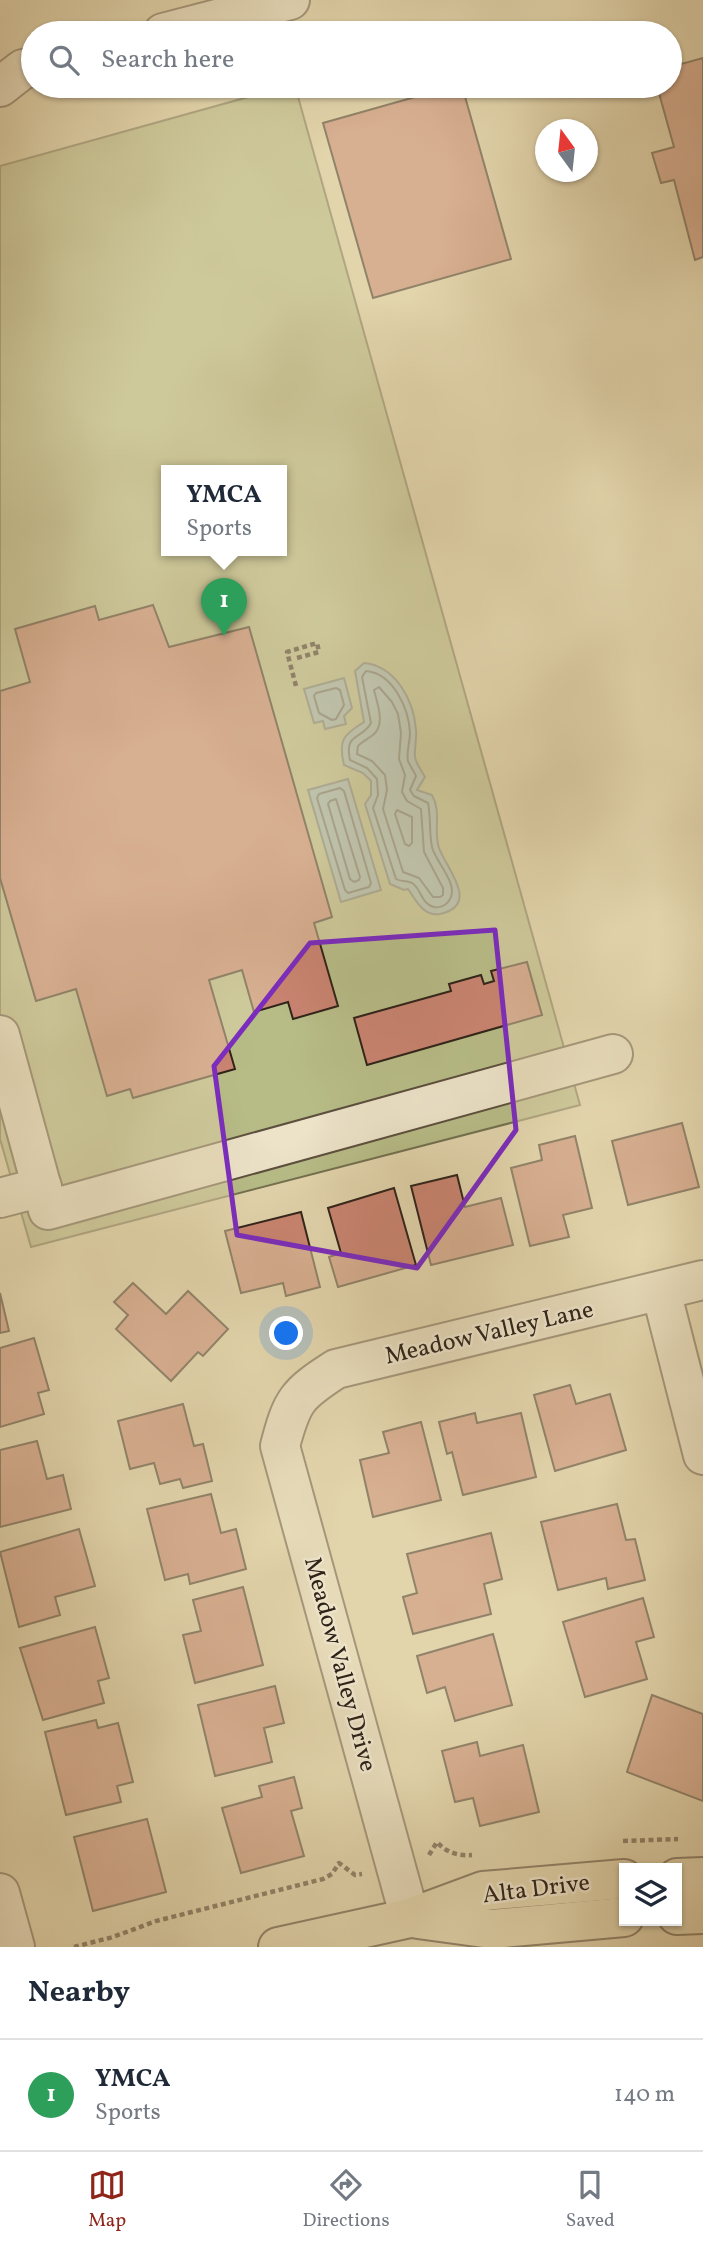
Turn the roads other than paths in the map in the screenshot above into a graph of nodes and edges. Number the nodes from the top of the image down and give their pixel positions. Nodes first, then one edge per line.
1 (290, 0) edge
2 (209, 21) edge
3 (0, 1035) edge
4 (613, 1054) dead end
5 (19, 1193) edge
6 (703, 1280) edge
7 (662, 1291) junction
8 (289, 1411) joint
9 (703, 1455) edge
10 (703, 1877) edge
11 (682, 1878) edge
12 (619, 1879) edge
13 (0, 1893) edge
14 (703, 1914) edge
15 (682, 1915) edge
16 (619, 1917) edge
17 (410, 1918) junction
18 (15, 1947) edge
19 (278, 1947) edge

1 - 2 street
3 - 5 street
4 - 5 street
6 - 7 street, Meadow Valley Lane
7 - 8 street, Meadow Valley Lane
7 - 9 street
8 - 17 street, Meadow Valley Drive
10 - 11 main road
12 - 17 main road, Alta Drive
13 - 18 street
14 - 15 main road
16 - 17 main road, Alta Drive
17 - 19 main road, Alta Drive

